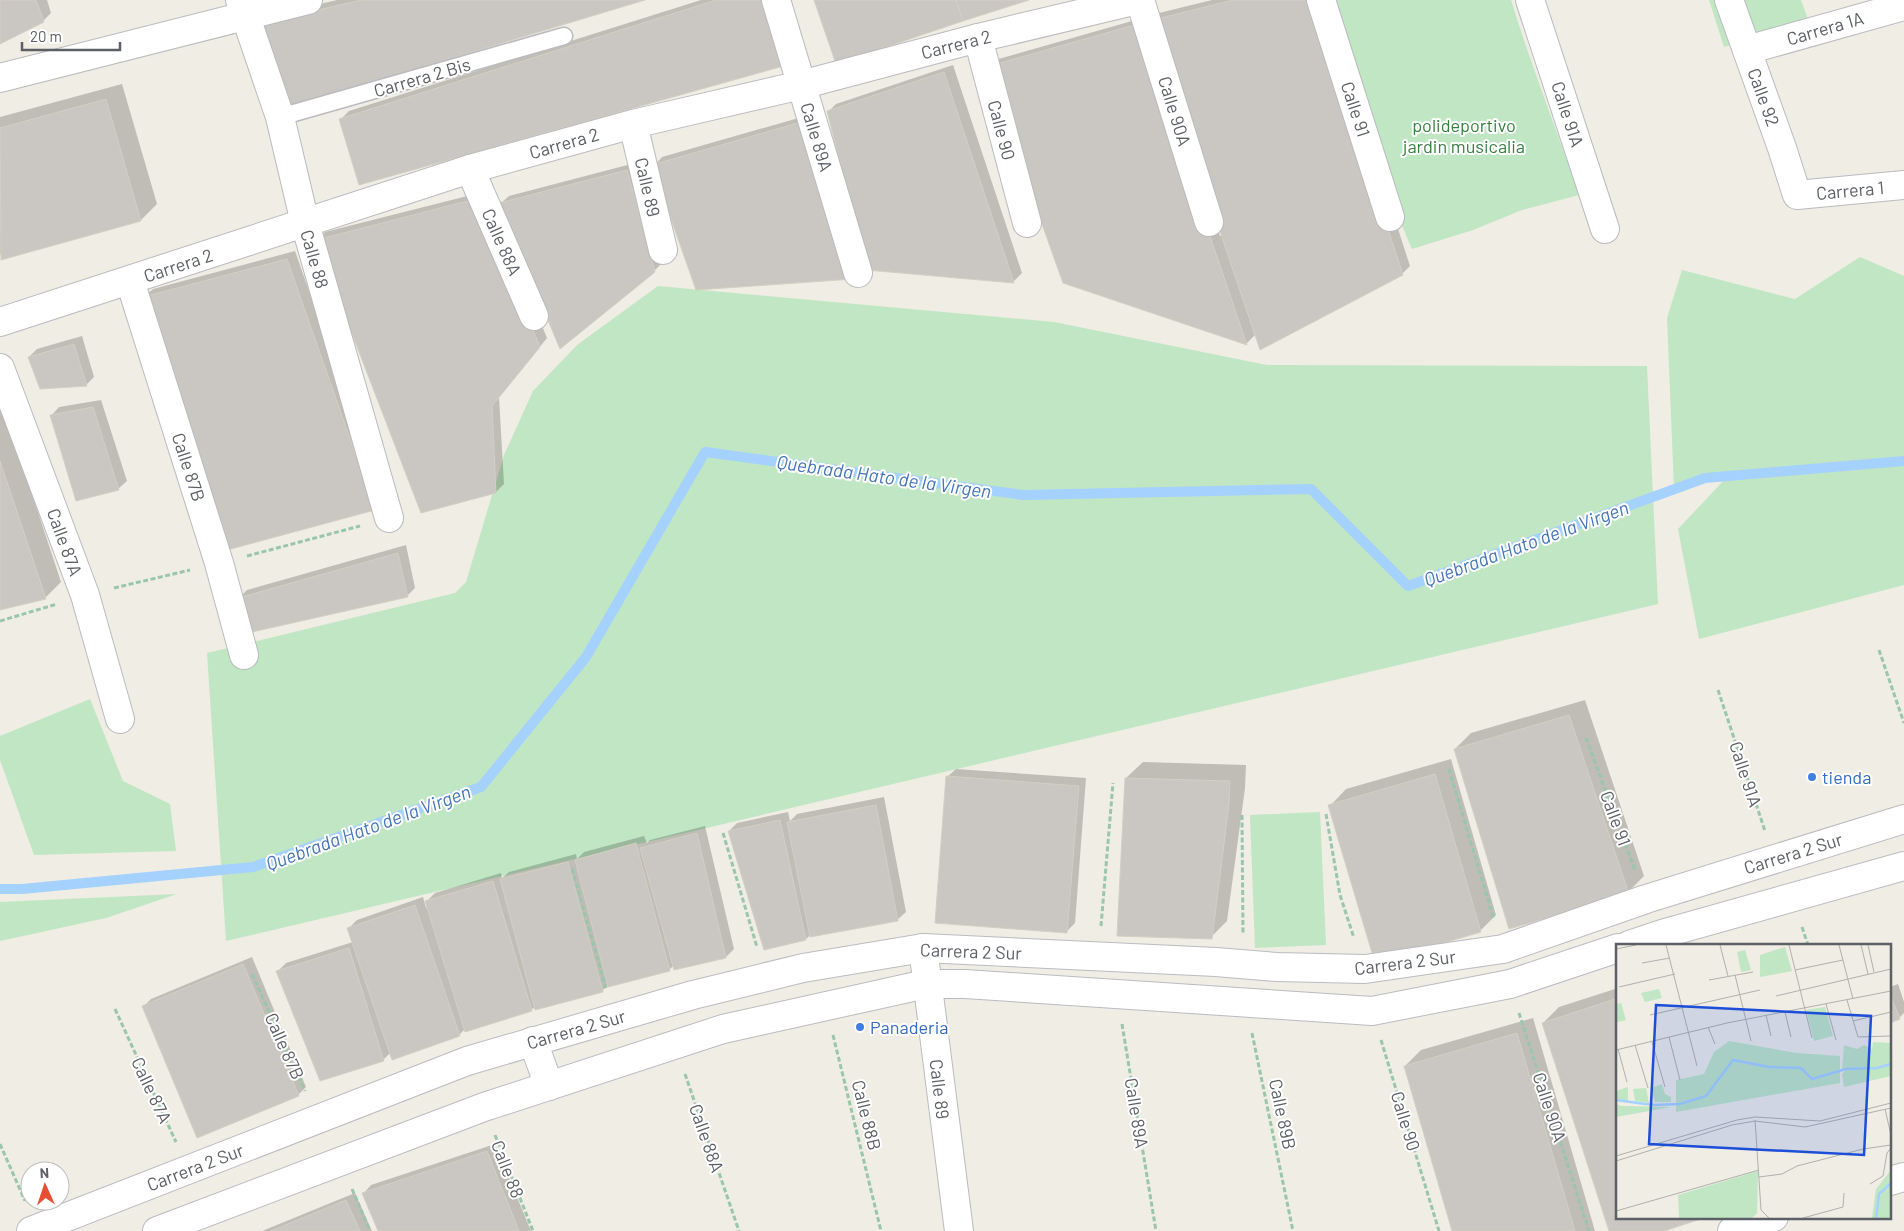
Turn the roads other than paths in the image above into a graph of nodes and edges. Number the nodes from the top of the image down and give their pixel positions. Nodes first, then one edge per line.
1 (308, 0) edge
2 (776, 0) edge
3 (1139, 0) edge
4 (1321, 0) edge
5 (1530, 0) edge
6 (1729, 0) edge
7 (1904, 6) edge
8 (243, 9) edge
9 (564, 36) dead end
10 (978, 38) junction
11 (1747, 50) junction
12 (0, 78) edge
13 (801, 85) junction
14 (280, 117) junction
15 (633, 124) junction
16 (470, 169) junction
17 (1904, 185) edge
18 (1797, 195) joint
19 (1390, 217) dead end
20 (1209, 222) dead end
21 (305, 223) junction
22 (1027, 223) dead end
23 (1605, 228) dead end
24 (663, 250) dead end
25 (858, 273) dead end
26 (130, 280) junction
27 (534, 316) dead end
28 (0, 322) edge
29 (0, 368) edge
30 (390, 518) dead end
31 (244, 654) dead end
32 (120, 719) dead end
33 (1904, 819) edge
34 (1904, 866) edge
35 (1592, 918) junction
36 (1632, 944) edge
37 (923, 948) junction
38 (1616, 948) edge
39 (1616, 949) edge
40 (926, 984) junction
41 (533, 1042) junction
42 (548, 1086) junction
43 (1771, 1218) edge
44 (34, 1230) edge
45 (157, 1231) edge
46 (958, 1231) edge
47 (1732, 1231) edge

1 - 8 street
2 - 13 street, Calle 89A
3 - 10 street, Carrera 2
3 - 20 street, Calle 90A
4 - 19 street, Calle 91
5 - 23 street, Calle 91A
6 - 11 street, Calle 92
7 - 11 street, Carrera 1A
8 - 12 street
8 - 14 street, Calle 88
9 - 14 lane, Carrera 2 Bis
10 - 13 street, Carrera 2
10 - 22 street, Calle 90
11 - 18 street, Calle 92
13 - 15 street, Carrera 2
13 - 25 street, Calle 89A
14 - 21 street, Calle 88
15 - 16 street, Carrera 2
15 - 24 street, Calle 89
16 - 21 street, Carrera 2
16 - 27 street, Calle 88A
17 - 18 street, Carrera 1
21 - 26 street, Carrera 2
21 - 30 street, Calle 88
26 - 28 street, Carrera 2
26 - 31 street, Calle 87B
29 - 32 street, Calle 87A
33 - 35 street, Carrera 2 Sur
34 - 36 street, Carrera 2 Sur
35 - 37 street, Carrera 2 Sur
35 - 38 street
37 - 40 street, Calle 89
37 - 41 street, Carrera 2 Sur
39 - 40 street, Carrera 2 Sur
40 - 42 street, Carrera 2 Sur
40 - 46 street, Calle 89
41 - 42 street
41 - 44 street, Carrera 2 Sur
42 - 45 street, Carrera 2 Sur
43 - 47 street

